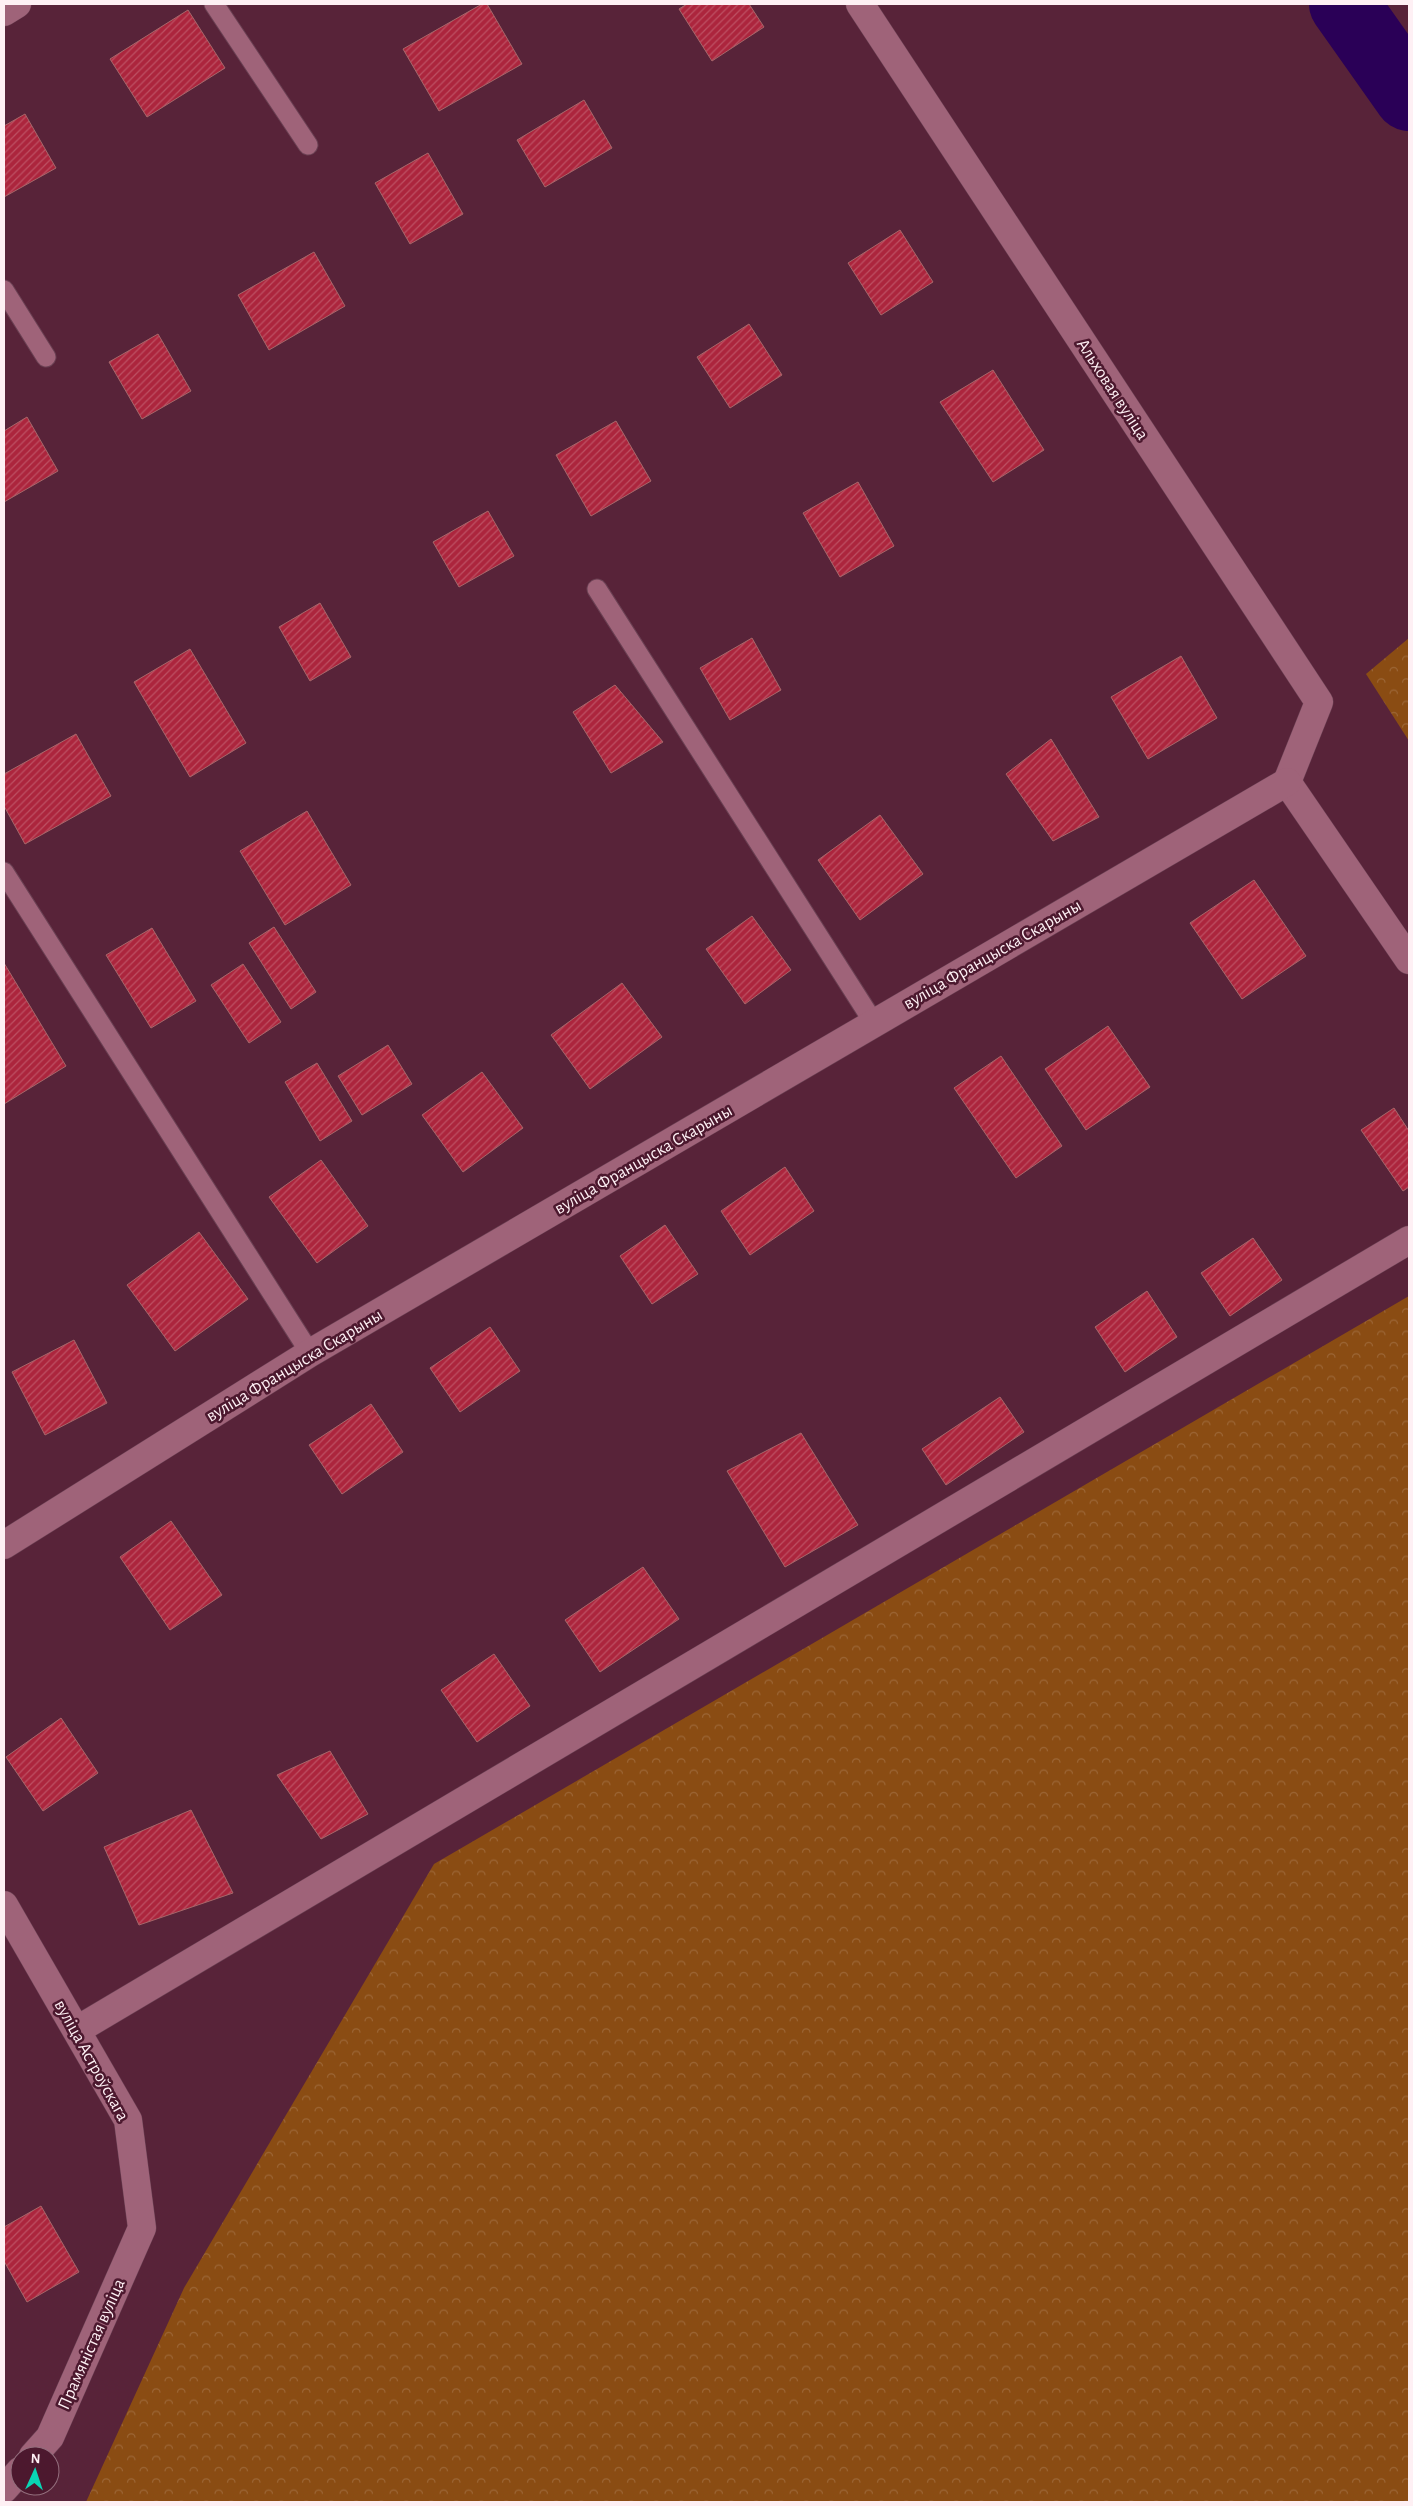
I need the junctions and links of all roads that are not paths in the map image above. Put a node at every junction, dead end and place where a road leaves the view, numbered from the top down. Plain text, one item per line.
1 (16, 4) edge
2 (214, 4) edge
3 (860, 4) edge
4 (4, 12) edge
5 (308, 145) dead end
6 (4, 290) edge
7 (46, 357) dead end
8 (597, 589) dead end
9 (1287, 782) junction
10 (4, 872) edge
11 (1409, 960) edge
12 (874, 1023) junction
13 (1409, 1240) edge
14 (310, 1353) junction
15 (4, 1545) edge
16 (4, 1905) edge
17 (77, 2030) junction
18 (142, 2228) joint
19 (42, 2446) edge

1 - 4 street
2 - 5 lane
3 - 9 street, Альховая вуліца
6 - 7 lane
8 - 12 lane
9 - 11 street
9 - 12 street, вуліца Францыска Скарыны
10 - 14 lane
12 - 14 street, вуліца Францыска Скарыны
13 - 17 street
14 - 15 street, вуліца Францыска Скарыны
16 - 17 street, вуліца Астроўскага
17 - 18 street, вуліца Астроўскага
18 - 19 street, Прамяністая вуліца

